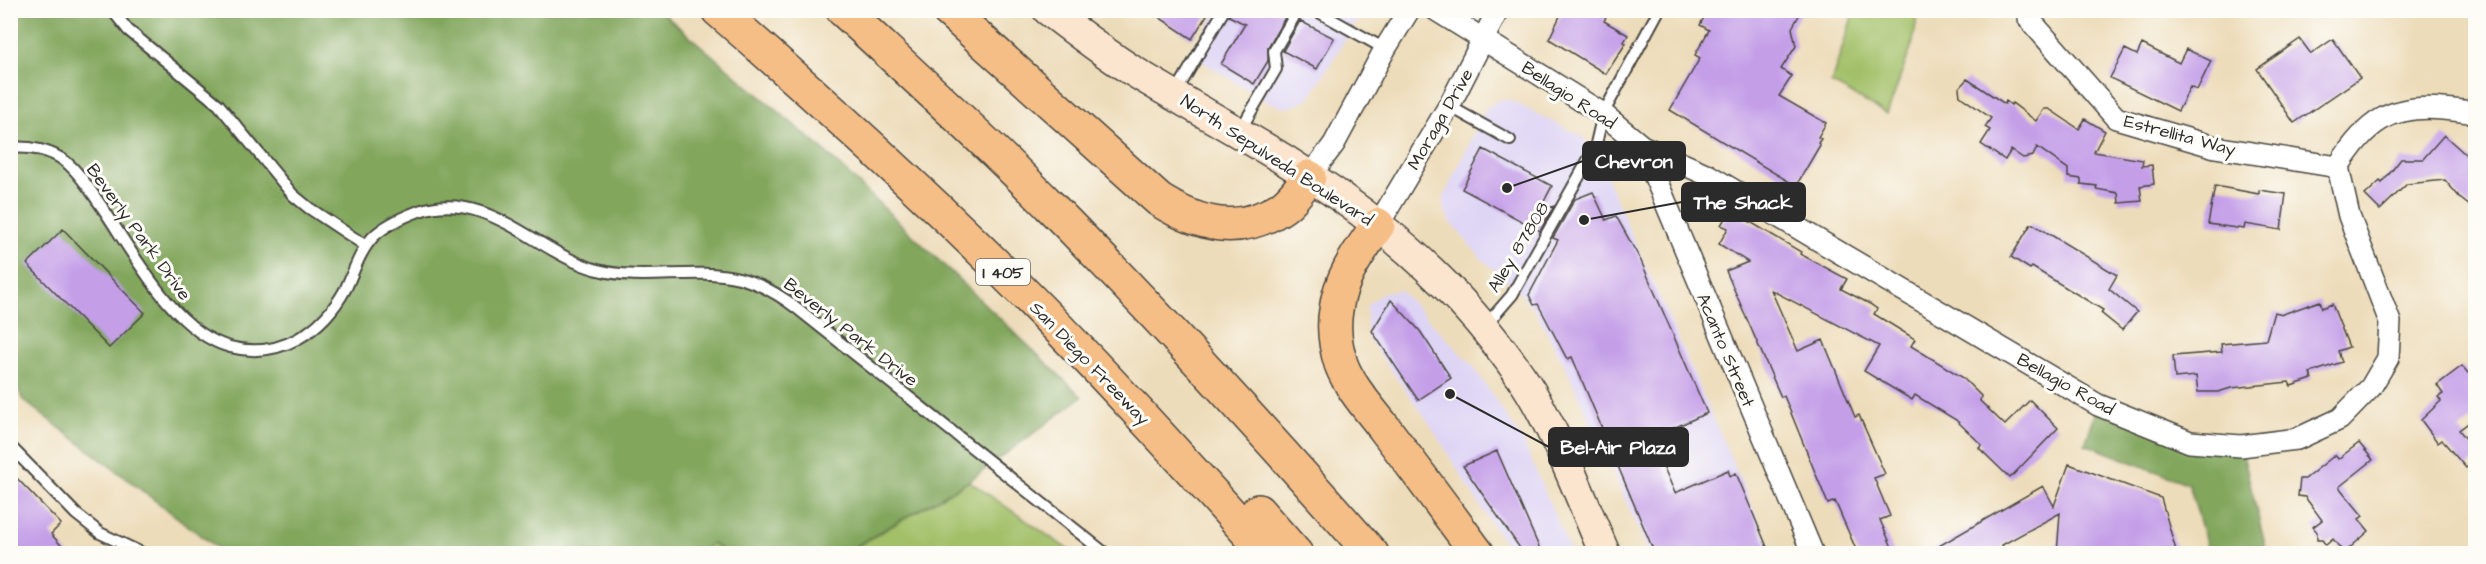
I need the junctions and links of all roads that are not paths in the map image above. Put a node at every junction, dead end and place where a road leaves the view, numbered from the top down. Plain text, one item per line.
1 (112, 10) edge
2 (718, 10) edge
3 (752, 10) edge
4 (843, 10) edge
5 (948, 10) edge
6 (1048, 10) edge
7 (1224, 10) edge
8 (1298, 10) edge
9 (1315, 10) edge
10 (1409, 10) edge
11 (1436, 10) edge
12 (1498, 10) edge
13 (1659, 10) edge
14 (2029, 19) dead end
15 (1484, 40) junction
16 (1385, 49) junction
17 (1174, 94) junction
18 (1449, 106) junction
19 (2475, 113) edge
20 (1603, 114) junction
21 (1238, 133) junction
22 (1510, 140) dead end
23 (1642, 146) junction
24 (10, 148) edge
25 (2338, 167) junction
26 (1309, 177) junction
27 (1378, 225) junction
28 (366, 246) junction
29 (1484, 327) junction
30 (10, 446) edge
31 (144, 554) edge
32 (1106, 554) edge
33 (1267, 554) edge
34 (1296, 554) edge
35 (1372, 554) edge
36 (1478, 554) edge
37 (1605, 554) edge
38 (1813, 554) edge

1 - 28 lane
2 - 33 highway, San Diego Freeway / I 405
3 - 34 highway
4 - 35 highway
5 - 26 highway
6 - 17 main road, North Sepulveda Boulevard
7 - 17 lane
8 - 21 lane
9 - 16 lane
10 - 16 street
11 - 15 street, Bellagio Road
12 - 15 street, Moraga Drive
13 - 20 lane, Alley 87808
14 - 25 street, Estrellita Way
15 - 18 street, Moraga Drive
15 - 20 street, Bellagio Road
16 - 26 street
17 - 21 main road, North Sepulveda Boulevard
18 - 22 lane
18 - 27 street, Moraga Drive
19 - 25 street
20 - 23 street, Bellagio Road
20 - 29 lane, Alley 87808
21 - 26 main road, North Sepulveda Boulevard
23 - 25 street, Bellagio Road
23 - 38 street, Acanto Street
24 - 28 lane, Beverly Park Drive
26 - 27 main road, North Sepulveda Boulevard
27 - 29 main road, North Sepulveda Boulevard
27 - 36 highway
28 - 32 lane, Beverly Park Drive
29 - 37 main road, North Sepulveda Boulevard
30 - 31 lane

